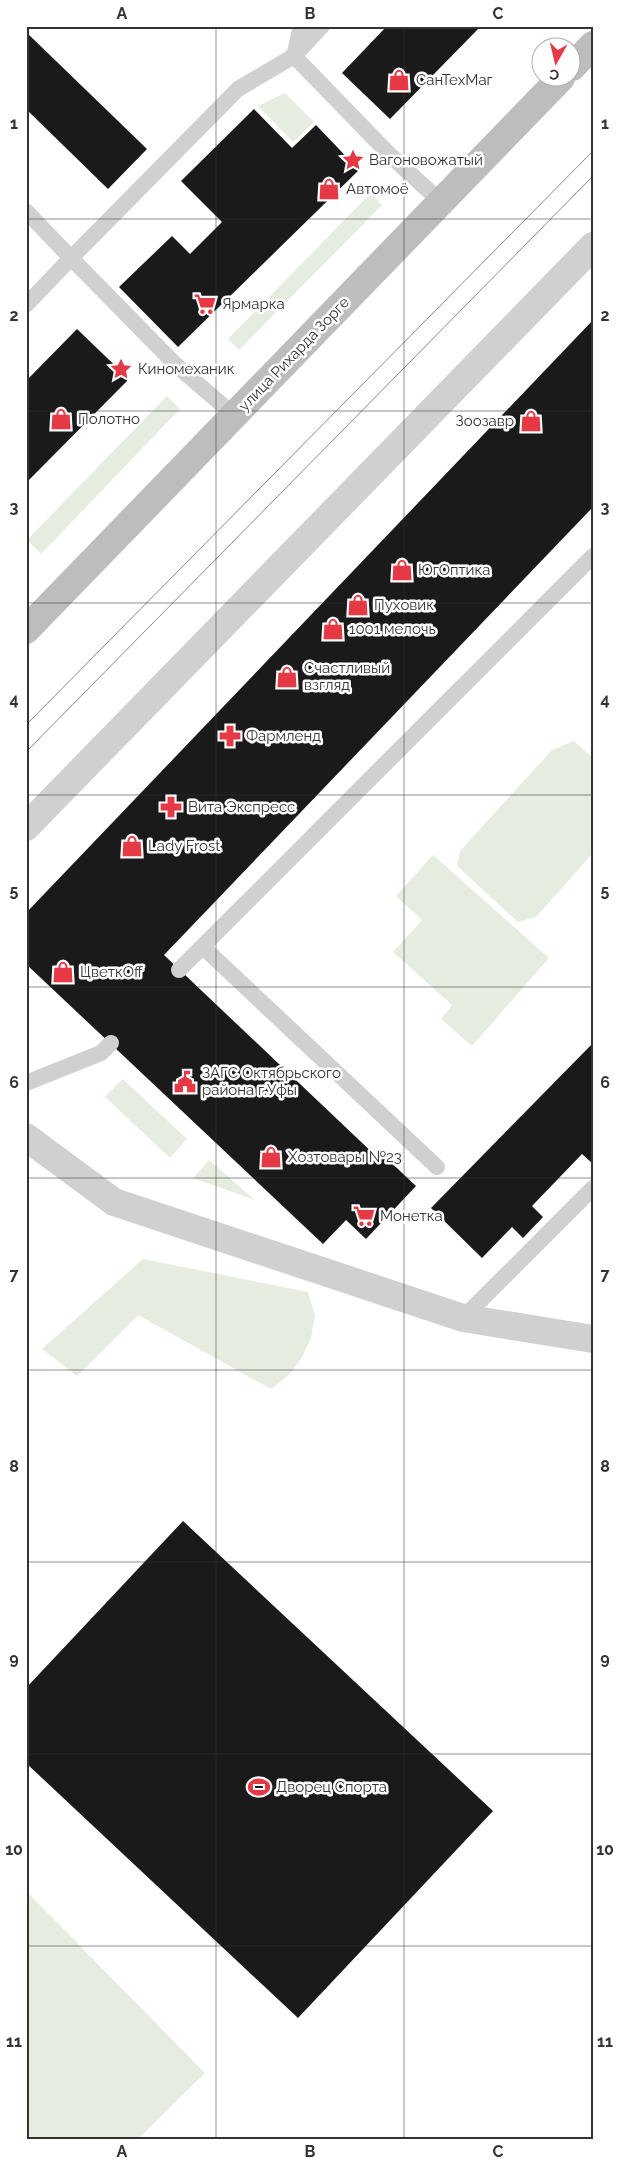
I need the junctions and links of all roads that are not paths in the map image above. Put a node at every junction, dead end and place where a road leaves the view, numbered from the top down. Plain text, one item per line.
1 (301, 26) edge
2 (322, 26) edge
3 (593, 45) edge
4 (294, 56) junction
5 (582, 57) edge
6 (551, 88) edge
7 (441, 202) junction
8 (26, 211) edge
9 (593, 246) edge
10 (72, 258) junction
11 (26, 305) edge
12 (234, 416) junction
13 (593, 556) edge
14 (26, 630) edge
15 (26, 827) edge
16 (203, 947) junction
17 (179, 970) dead end
18 (111, 1043) dead end
19 (26, 1083) edge
20 (26, 1137) edge
21 (437, 1167) dead end
22 (593, 1188) edge
23 (463, 1318) junction
24 (593, 1339) edge

1 - 4 lane
2 - 4 lane
3 - 5 main road
4 - 7 lane
4 - 10 lane
6 - 7 main road, улица Рихарда Зорге
7 - 12 main road, улица Рихарда Зорге
8 - 10 lane
9 - 15 street
10 - 11 lane
10 - 12 lane
12 - 14 main road, улица Рихарда Зорге
13 - 16 lane
16 - 17 lane
16 - 21 lane
18 - 19 lane
20 - 23 street
22 - 23 lane
23 - 24 street

